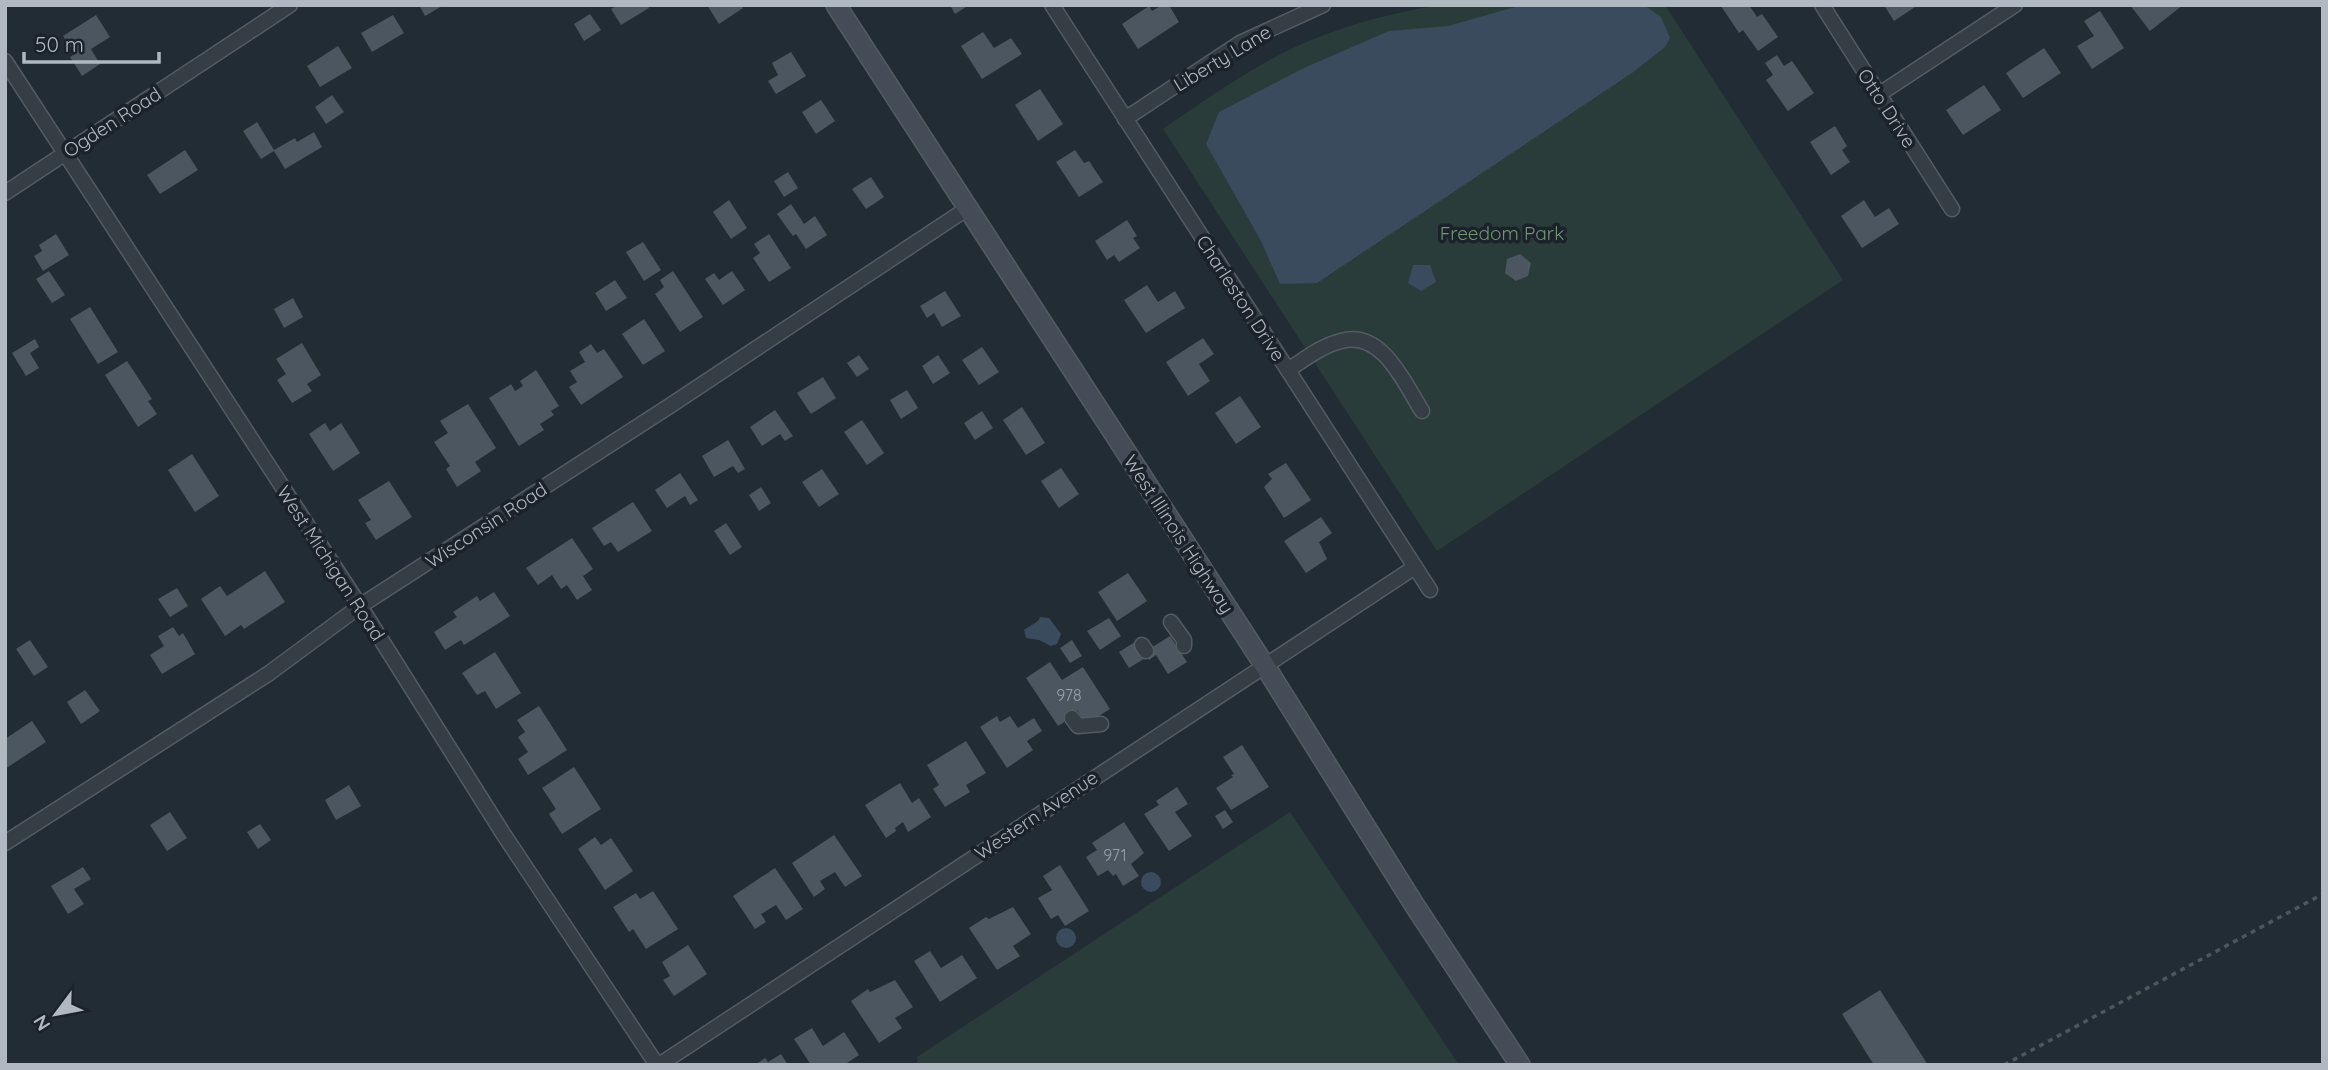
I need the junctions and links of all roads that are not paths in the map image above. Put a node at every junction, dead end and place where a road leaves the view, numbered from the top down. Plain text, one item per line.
1 (290, 5) edge
2 (836, 5) edge
3 (1052, 5) edge
4 (1322, 5) edge
5 (1822, 5) edge
6 (2015, 5) edge
7 (5, 61) edge
8 (1878, 95) junction
9 (1125, 119) junction
10 (64, 153) junction
11 (5, 193) edge
12 (968, 208) junction
13 (1952, 209) dead end
14 (1288, 370) junction
15 (1422, 411) dead end
16 (1415, 567) junction
17 (1430, 590) dead end
18 (360, 606) junction
19 (1171, 622) dead end
20 (1184, 646) dead end
21 (1265, 666) junction
22 (1072, 718) dead end
23 (1101, 724) dead end
24 (5, 843) edge
25 (658, 1065) edge
26 (1520, 1065) edge

1 - 10 street, Ogden Road
2 - 12 street, West Illinois Highway
3 - 9 street, Charleston Drive
4 - 9 street, Liberty Lane
5 - 8 street, Otto Drive
6 - 8 street
7 - 10 street, West Michigan Road
8 - 13 street, Otto Drive
9 - 14 street, Charleston Drive
10 - 11 street, Ogden Road
10 - 18 street, West Michigan Road
12 - 18 street, Wisconsin Road
12 - 21 street, West Illinois Highway
14 - 15 street
14 - 16 street, Charleston Drive
16 - 17 street, Charleston Drive
16 - 21 street, Western Avenue
18 - 24 street, Wisconsin Road
18 - 25 street, West Michigan Road
19 - 20 street
21 - 25 street, Western Avenue
21 - 26 street, West Illinois Highway
22 - 23 street

